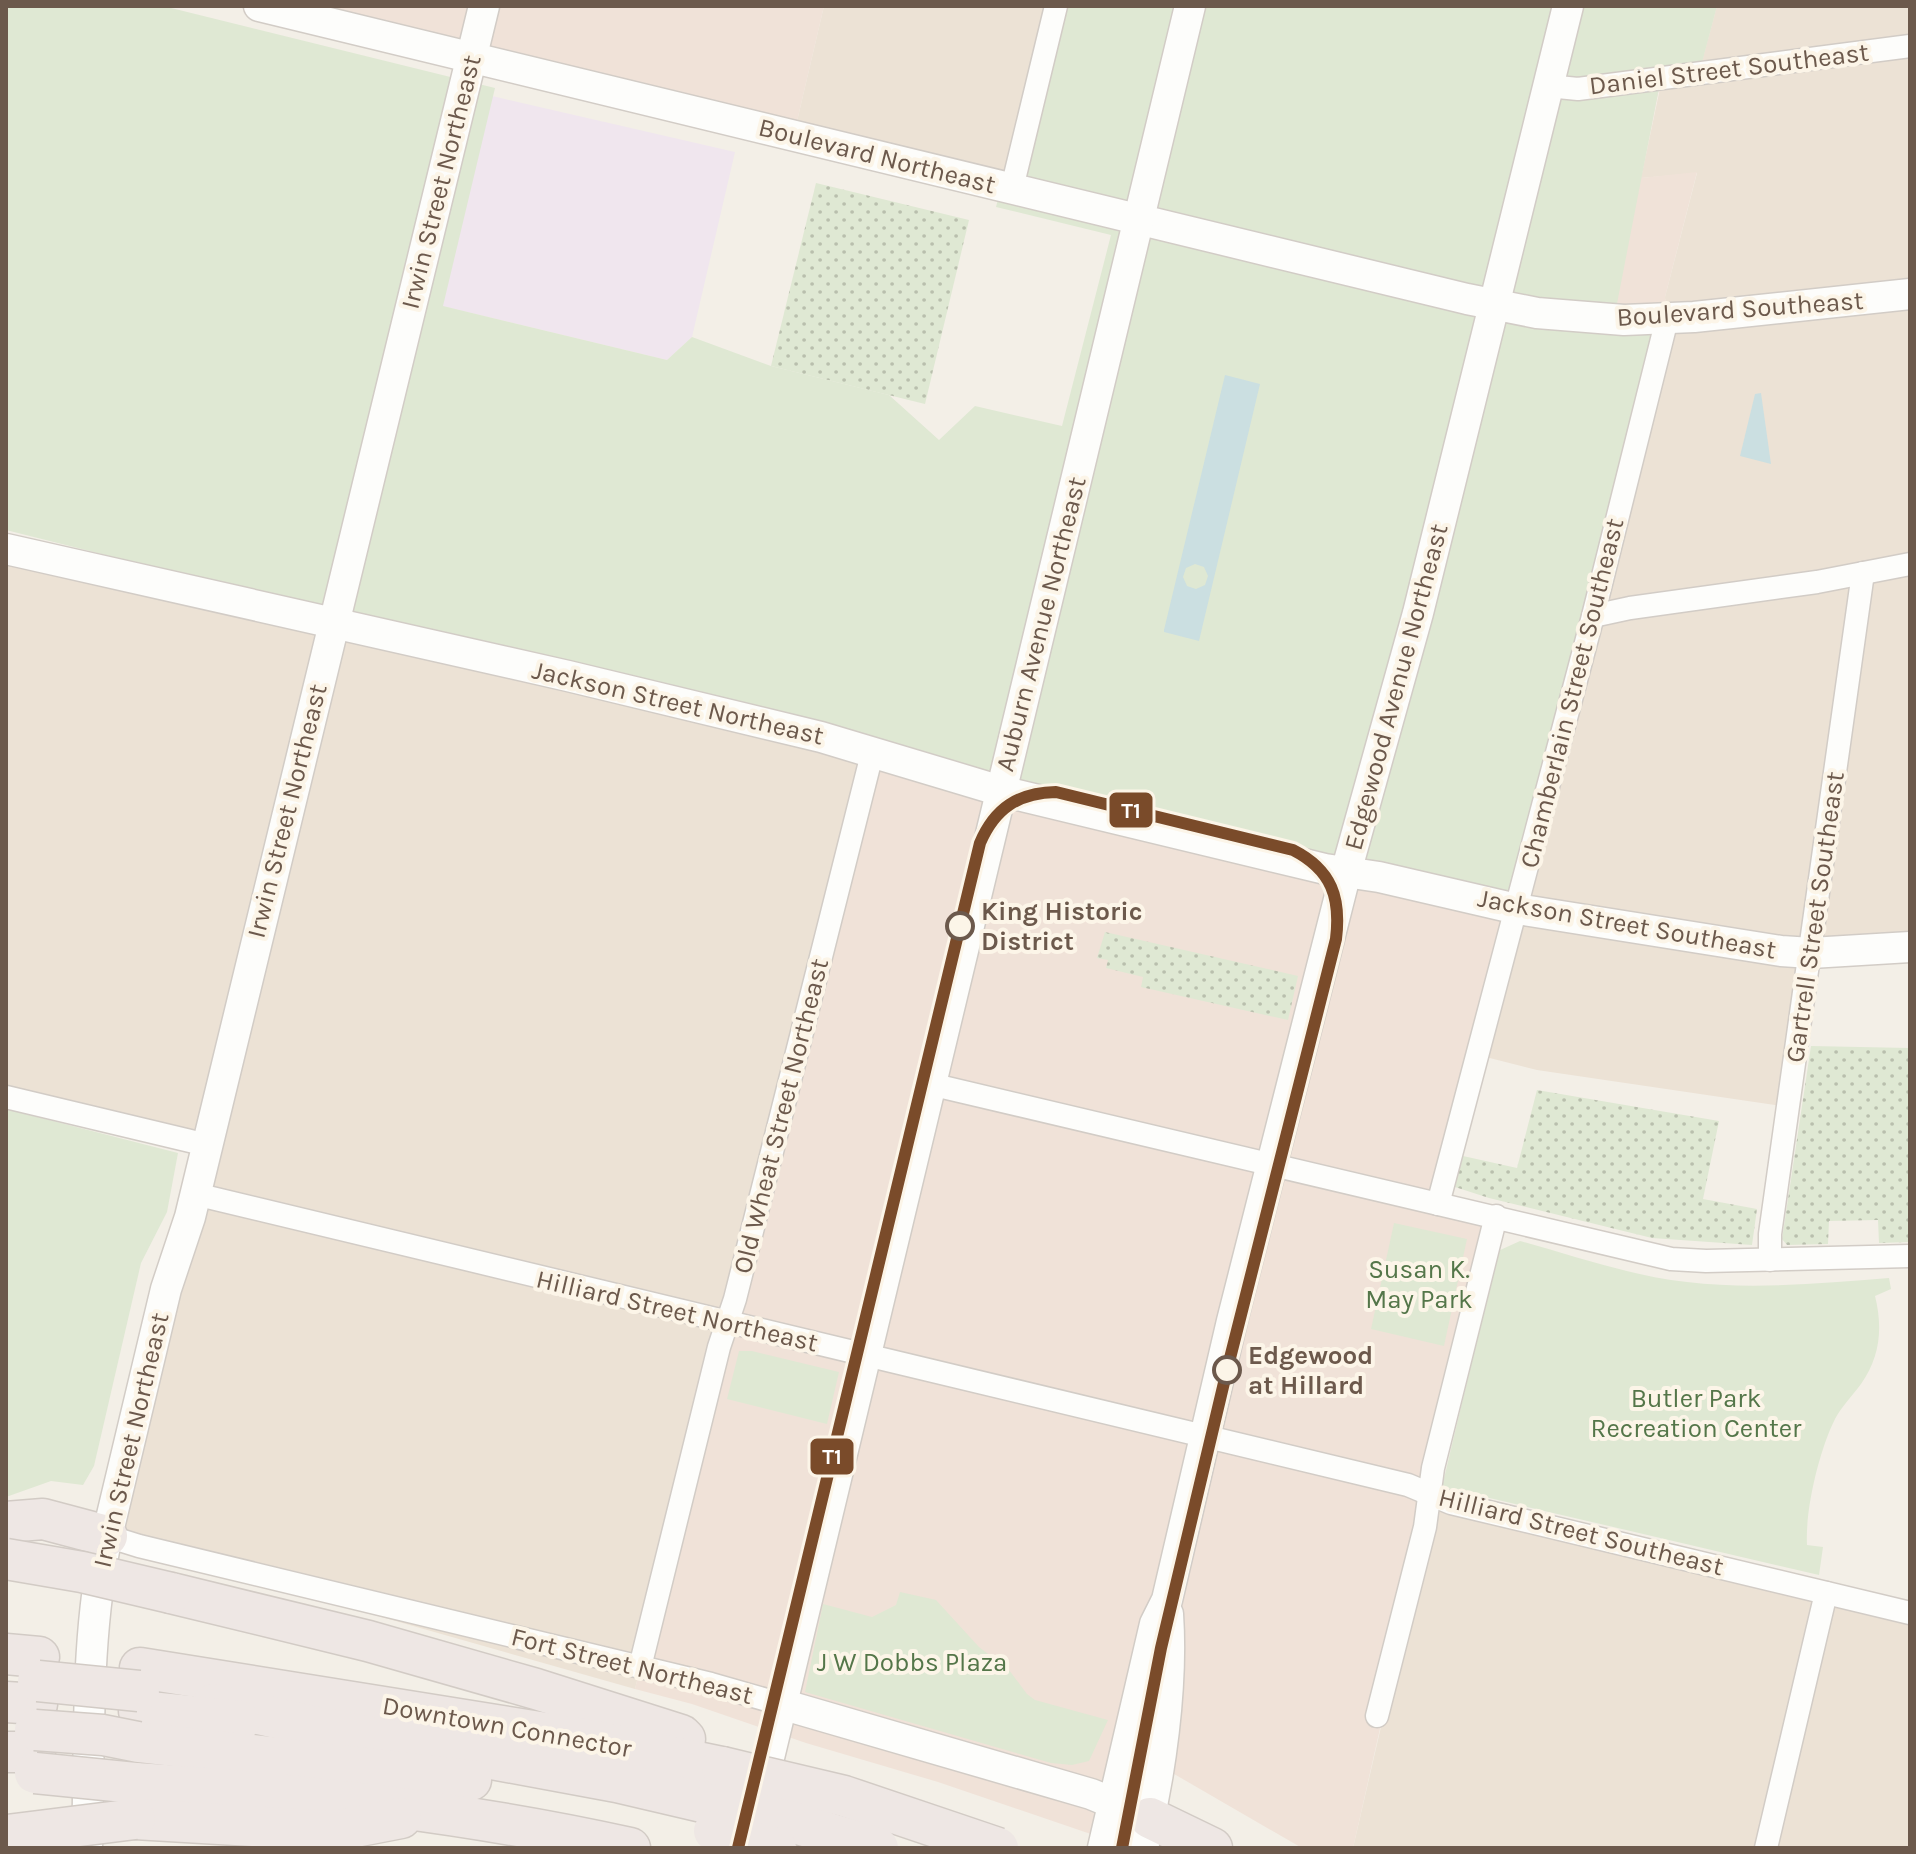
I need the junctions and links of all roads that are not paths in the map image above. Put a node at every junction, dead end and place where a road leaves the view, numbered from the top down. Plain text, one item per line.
1 (259, 6) edge
2 (484, 6) edge
3 (1056, 6) edge
4 (1190, 6) edge
5 (1568, 6) edge
6 (1910, 46) edge
7 (472, 58) junction
8 (1548, 86) junction
9 (1012, 188) junction
10 (1138, 219) junction
11 (1905, 294) edge
12 (1495, 305) junction
13 (1667, 319) junction
14 (6, 549) edge
15 (1910, 564) edge
16 (1863, 573) junction
17 (1593, 616) junction
18 (333, 623) junction
19 (873, 750) junction
20 (1001, 791) junction
21 (1346, 872) junction
22 (1517, 909) junction
23 (1910, 947) edge
24 (1811, 953) junction
25 (930, 1084) junction
26 (6, 1097) edge
27 (207, 1145) junction
28 (1272, 1167) junction
29 (195, 1194) junction
30 (1438, 1204) junction
31 (1496, 1216) junction
32 (1910, 1256) edge
33 (1770, 1260) junction
34 (727, 1323) junction
35 (864, 1355) junction
36 (1205, 1437) junction
37 (1430, 1494) junction
38 (6, 1522) edge
39 (107, 1536) junction
40 (6, 1559) edge
41 (1826, 1593) junction
42 (1167, 1600) junction
43 (1910, 1613) edge
44 (640, 1667) junction
45 (781, 1704) junction
46 (21, 1715) edge
47 (1377, 1716) dead end
48 (140, 1738) junction
49 (714, 1791) junction
50 (1113, 1804) junction
51 (1147, 1833) edge
52 (7, 1835) edge
53 (87, 1848) edge
54 (630, 1848) edge
55 (747, 1848) edge
56 (776, 1848) edge
57 (878, 1848) edge
58 (998, 1848) edge
59 (1103, 1848) edge
60 (1212, 1848) edge
61 (1766, 1848) edge

1 - 7 street, Boulevard Northeast
2 - 7 street, Irwin Street Northeast
3 - 9 street
4 - 10 street, Auburn Avenue Northeast
5 - 8 street, Edgewood Avenue Northeast
6 - 8 street, Daniel Street Southeast
7 - 9 street, Boulevard Northeast
7 - 18 street, Irwin Street Northeast
8 - 12 street, Edgewood Avenue Northeast
9 - 10 street, Boulevard Northeast
10 - 12 street, Boulevard Northeast
10 - 20 street, Auburn Avenue Northeast
11 - 13 street, Boulevard Southeast
12 - 13 street, Boulevard Southeast
12 - 21 street, Edgewood Avenue Northeast
13 - 17 street, Chamberlain Street Southeast
14 - 18 street, Jackson Street Northeast
15 - 16 street
16 - 17 street
16 - 24 street, Gartrell Street Southeast
17 - 22 street, Chamberlain Street Southeast
18 - 19 street, Jackson Street Northeast
18 - 27 street, Irwin Street Northeast
19 - 20 street, Jackson Street Northeast
19 - 34 street, Old Wheat Street Northeast
20 - 21 street, Jackson Street Northeast
20 - 25 street, Auburn Avenue Northeast
21 - 22 street, Jackson Street Southeast
21 - 28 street, Edgewood Avenue Northeast
22 - 24 street, Jackson Street Southeast
22 - 30 street, Chamberlain Street Southeast
23 - 24 street, Jackson Street Southeast
24 - 33 street, Gartrell Street Southeast
25 - 28 street
25 - 35 street, Auburn Avenue Northeast
26 - 27 street
27 - 29 street, Irwin Street Northeast
28 - 30 street
28 - 36 street, Edgewood Avenue Northeast
29 - 34 street, Hilliard Street Northeast
29 - 39 street, Irwin Street Northeast
30 - 31 street
31 - 33 street
31 - 37 street
32 - 33 street
34 - 35 street, Hilliard Street Northeast
34 - 44 street, Old Wheat Street Northeast
35 - 36 street, Hilliard Street Northeast
35 - 45 street, Auburn Avenue Northeast
36 - 37 street, Hilliard Street Southeast
36 - 42 street, Edgewood Avenue Northeast
37 - 41 street, Hilliard Street Southeast
37 - 47 street
38 - 39 highway
39 - 44 street, Fort Street Northeast
39 - 53 street, Irwin Street Northeast
40 - 49 highway, bridge
41 - 43 street, Hilliard Street Southeast
41 - 61 street
42 - 50 street, Edgewood Avenue Northeast
42 - 51 street, Edgewood Avenue Northeast
44 - 45 street, Fort Street Northeast
45 - 50 street, Fort Street Northeast
45 - 55 street, Auburn Avenue Northeast
46 - 48 highway, Downtown Connector, bridge
46 - 48 highway
48 - 49 highway
48 - 49 highway, Downtown Connector
48 - 49 highway
48 - 52 highway, bridge
48 - 54 highway
49 - 56 highway, bridge
49 - 57 highway, bridge
49 - 58 highway, Downtown Connector, bridge
50 - 51 street, Fort Street Northeast
50 - 59 street, Edgewood Avenue Northeast
51 - 60 highway

